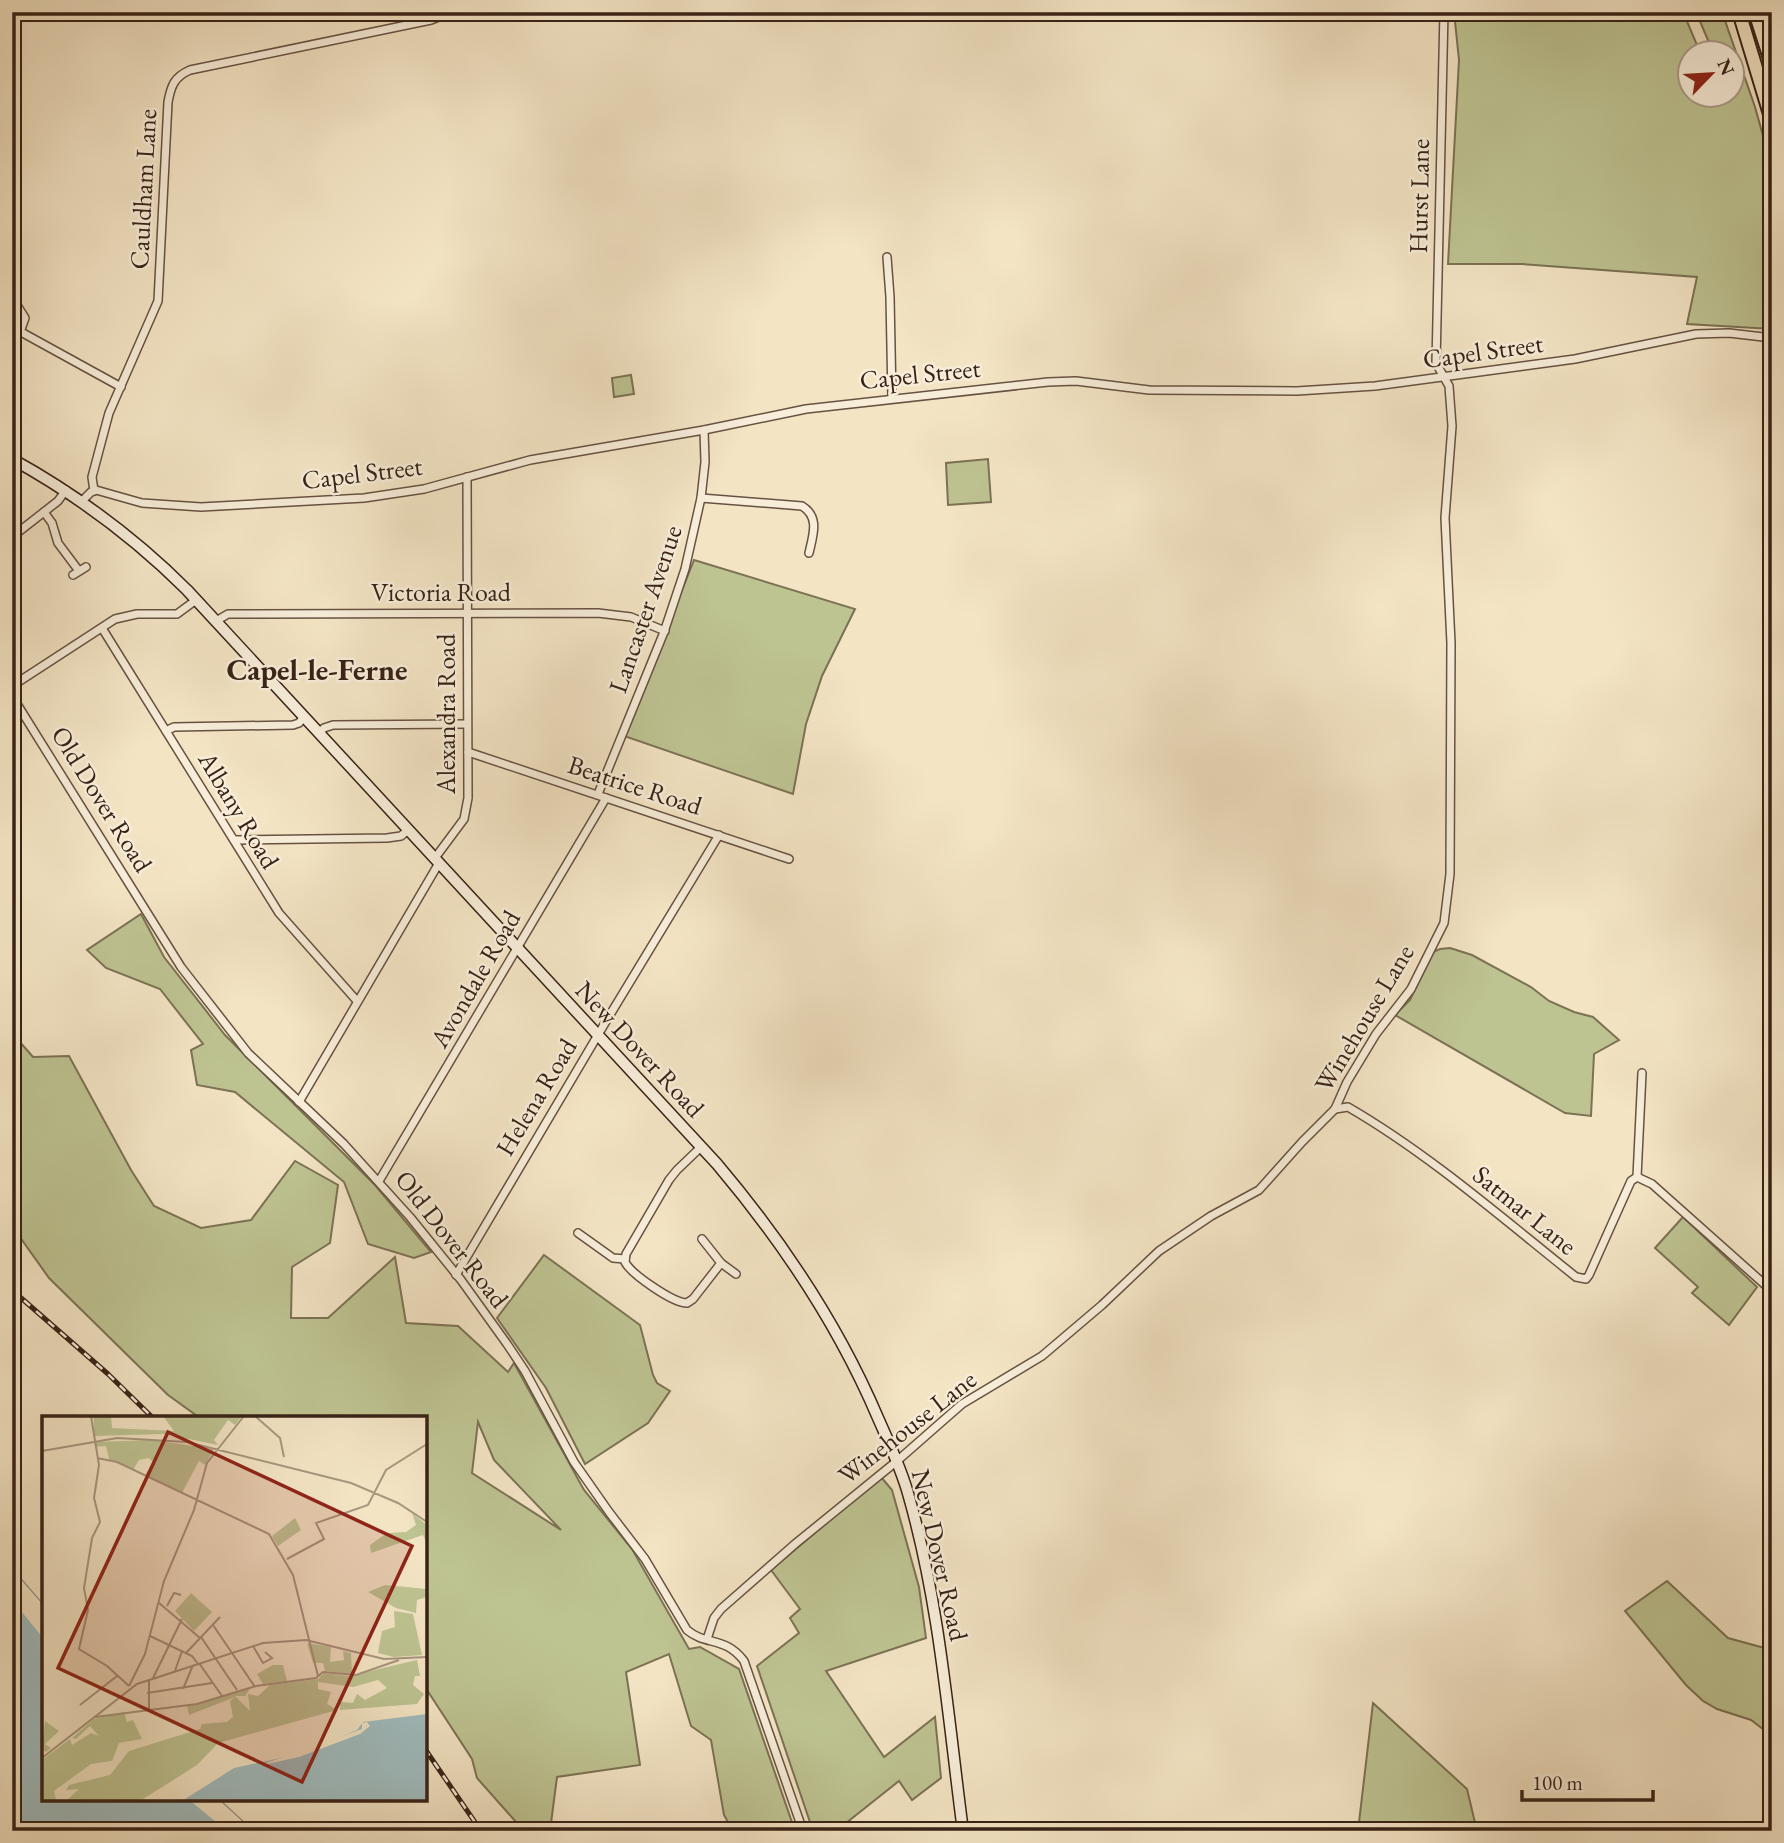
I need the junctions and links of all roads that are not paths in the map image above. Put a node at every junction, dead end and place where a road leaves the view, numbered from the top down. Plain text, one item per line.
1 (451, 12) edge
2 (1444, 12) edge
3 (1739, 12) edge
4 (1755, 12) edge
5 (1772, 65) edge
6 (1772, 121) edge
7 (887, 257) dead end
8 (12, 303) edge
9 (16, 330) edge
10 (1772, 338) edge
11 (1444, 379) junction
12 (121, 387) junction
13 (892, 398) junction
14 (704, 430) junction
15 (12, 459) edge
16 (467, 477) junction
17 (66, 490) junction
18 (94, 491) junction
19 (701, 498) junction
20 (82, 501) junction
21 (44, 512) junction
22 (12, 537) edge
23 (809, 553) dead end
24 (79, 571) dead end
25 (196, 600) junction
26 (467, 612) junction
27 (216, 621) junction
28 (102, 628) junction
29 (665, 631) junction
30 (12, 686) edge
31 (12, 696) edge
32 (304, 717) junction
33 (467, 724) junction
34 (166, 731) junction
35 (319, 733) junction
36 (468, 752) junction
37 (598, 794) junction
38 (607, 798) junction
39 (408, 830) junction
40 (719, 835) junction
41 (234, 840) junction
42 (789, 859) dead end
43 (437, 860) junction
44 (518, 948) junction
45 (357, 1001) junction
46 (599, 1034) junction
47 (1642, 1073) dead end
48 (299, 1102) junction
49 (1335, 1109) junction
50 (701, 1147) junction
51 (1637, 1177) junction
52 (379, 1181) junction
53 (578, 1233) dead end
54 (702, 1239) dead end
55 (625, 1259) junction
56 (720, 1263) junction
57 (736, 1274) dead end
58 (456, 1275) junction
59 (1772, 1291) edge
60 (897, 1461) junction
61 (707, 1639) junction
62 (803, 1831) edge
63 (963, 1831) edge

1 - 12 street, Cauldham Lane
2 - 11 street, Hurst Lane
3 - 6 highway
4 - 5 highway
7 - 13 street
8 - 9 street
9 - 12 street
10 - 11 street, Capel Street
11 - 13 street, Capel Street
11 - 49 street, Winehouse Lane
12 - 18 street, Cauldham Lane
13 - 14 street, Capel Street
14 - 16 street, Capel Street
14 - 19 street, Lancaster Avenue
15 - 17 main road, New Dover Road
16 - 18 street, Capel Street
16 - 26 street, Alexandra Road
17 - 20 main road, New Dover Road
17 - 21 street
18 - 20 street
19 - 23 street
19 - 29 street, Lancaster Avenue
20 - 25 main road, New Dover Road
21 - 22 street
21 - 24 street
25 - 27 main road, New Dover Road
25 - 28 street
26 - 27 street, Victoria Road
26 - 29 street, Victoria Road
26 - 33 street, Alexandra Road
27 - 32 main road, New Dover Road
28 - 30 street
28 - 34 street, Albany Road
29 - 37 street, Lancaster Avenue
31 - 48 street, Old Dover Road
32 - 34 street
32 - 35 main road, New Dover Road
33 - 35 street
33 - 36 street, Alexandra Road
34 - 41 street, Albany Road
35 - 39 main road, New Dover Road
36 - 37 street, Beatrice Road
36 - 43 street, Alexandra Road
37 - 38 street, Beatrice Road
38 - 40 street, Beatrice Road
38 - 44 street, Avondale Road
39 - 41 street
39 - 43 main road, New Dover Road
40 - 42 street, Beatrice Road
40 - 46 street, Helena Road
41 - 45 street, Albany Road
43 - 44 main road, New Dover Road
43 - 45 street, Alexandra Road
44 - 46 main road, New Dover Road
44 - 52 street, Avondale Road
45 - 48 street, Alexandra Road
46 - 50 main road, New Dover Road
46 - 58 street, Helena Road
47 - 51 street
48 - 52 street, Old Dover Road
49 - 51 street, Satmar Lane
49 - 60 street, Winehouse Lane
50 - 55 street
50 - 60 main road, New Dover Road
51 - 59 street
52 - 58 street, Old Dover Road
53 - 55 street
54 - 56 street
55 - 56 street
56 - 57 street
58 - 61 street, Old Dover Road
60 - 61 street, Winehouse Lane
60 - 63 main road, New Dover Road
61 - 62 street, Old Dover Road

